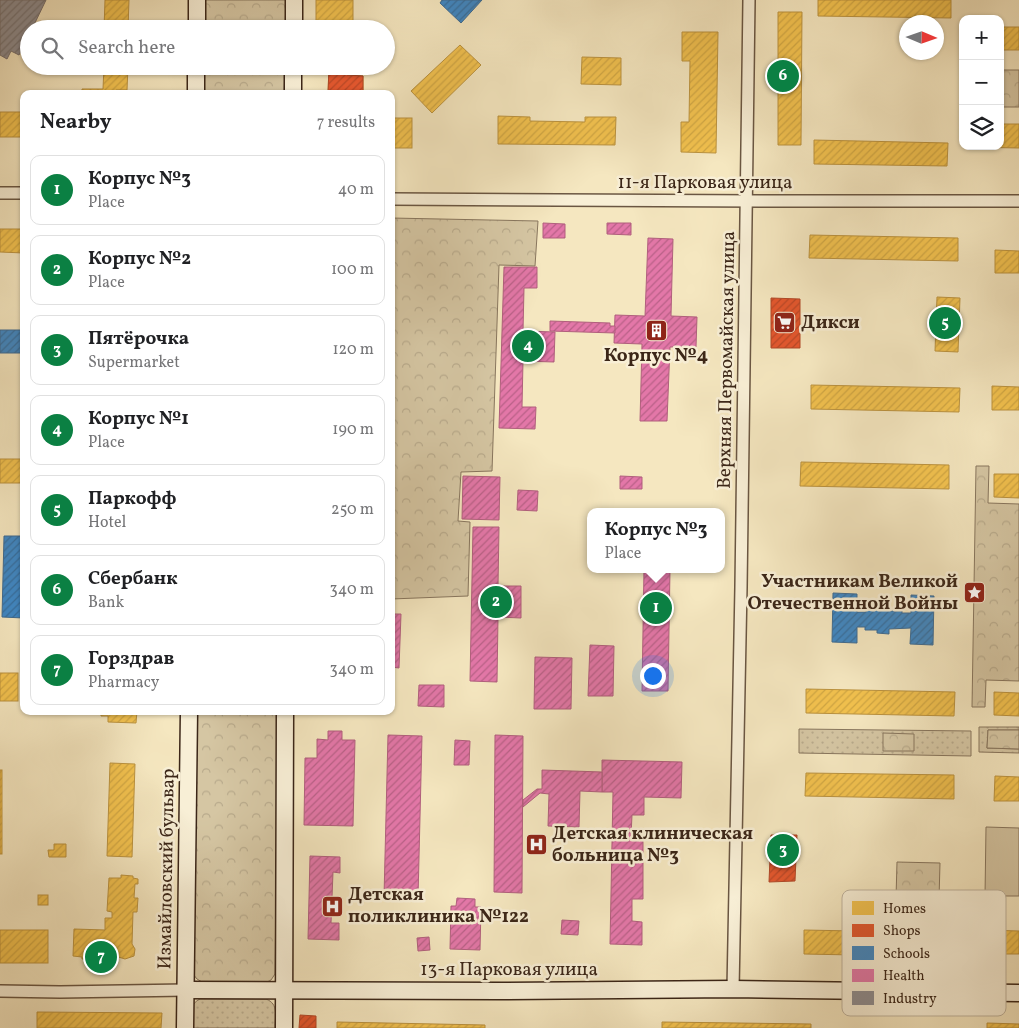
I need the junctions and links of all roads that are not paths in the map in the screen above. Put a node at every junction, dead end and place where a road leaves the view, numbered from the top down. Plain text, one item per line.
1 (197, 0) edge
2 (294, 0) edge
3 (749, 0) edge
4 (197, 20) edge
5 (294, 20) edge
6 (196, 75) edge
7 (293, 75) edge
8 (196, 90) edge
9 (293, 90) edge
10 (0, 193) edge
11 (20, 193) edge
12 (395, 198) edge
13 (746, 201) junction
14 (1019, 201) edge
15 (189, 715) edge
16 (285, 715) edge
17 (733, 989) junction
18 (186, 990) junction
19 (285, 990) junction
20 (0, 991) edge
21 (842, 991) edge
22 (1006, 993) edge
23 (1019, 993) edge
24 (185, 1028) edge
25 (284, 1028) edge

1 - 4 street
2 - 5 street
3 - 13 street, Верхняя Первомайская улица
6 - 8 street
7 - 9 street
10 - 11 street
12 - 13 street, 11-я Парковая улица
13 - 14 street, 11-я Парковая улица
13 - 17 street, Верхняя Первомайская улица
15 - 18 street, Измайловский бульвар
16 - 19 street
17 - 19 street, 13-я Парковая улица
17 - 21 street, 13-я Парковая улица
18 - 19 street, 13-я Парковая улица
18 - 20 street, 13-я Парковая улица
18 - 24 street, Измайловский бульвар
19 - 25 street
22 - 23 street, 13-я Парковая улица

